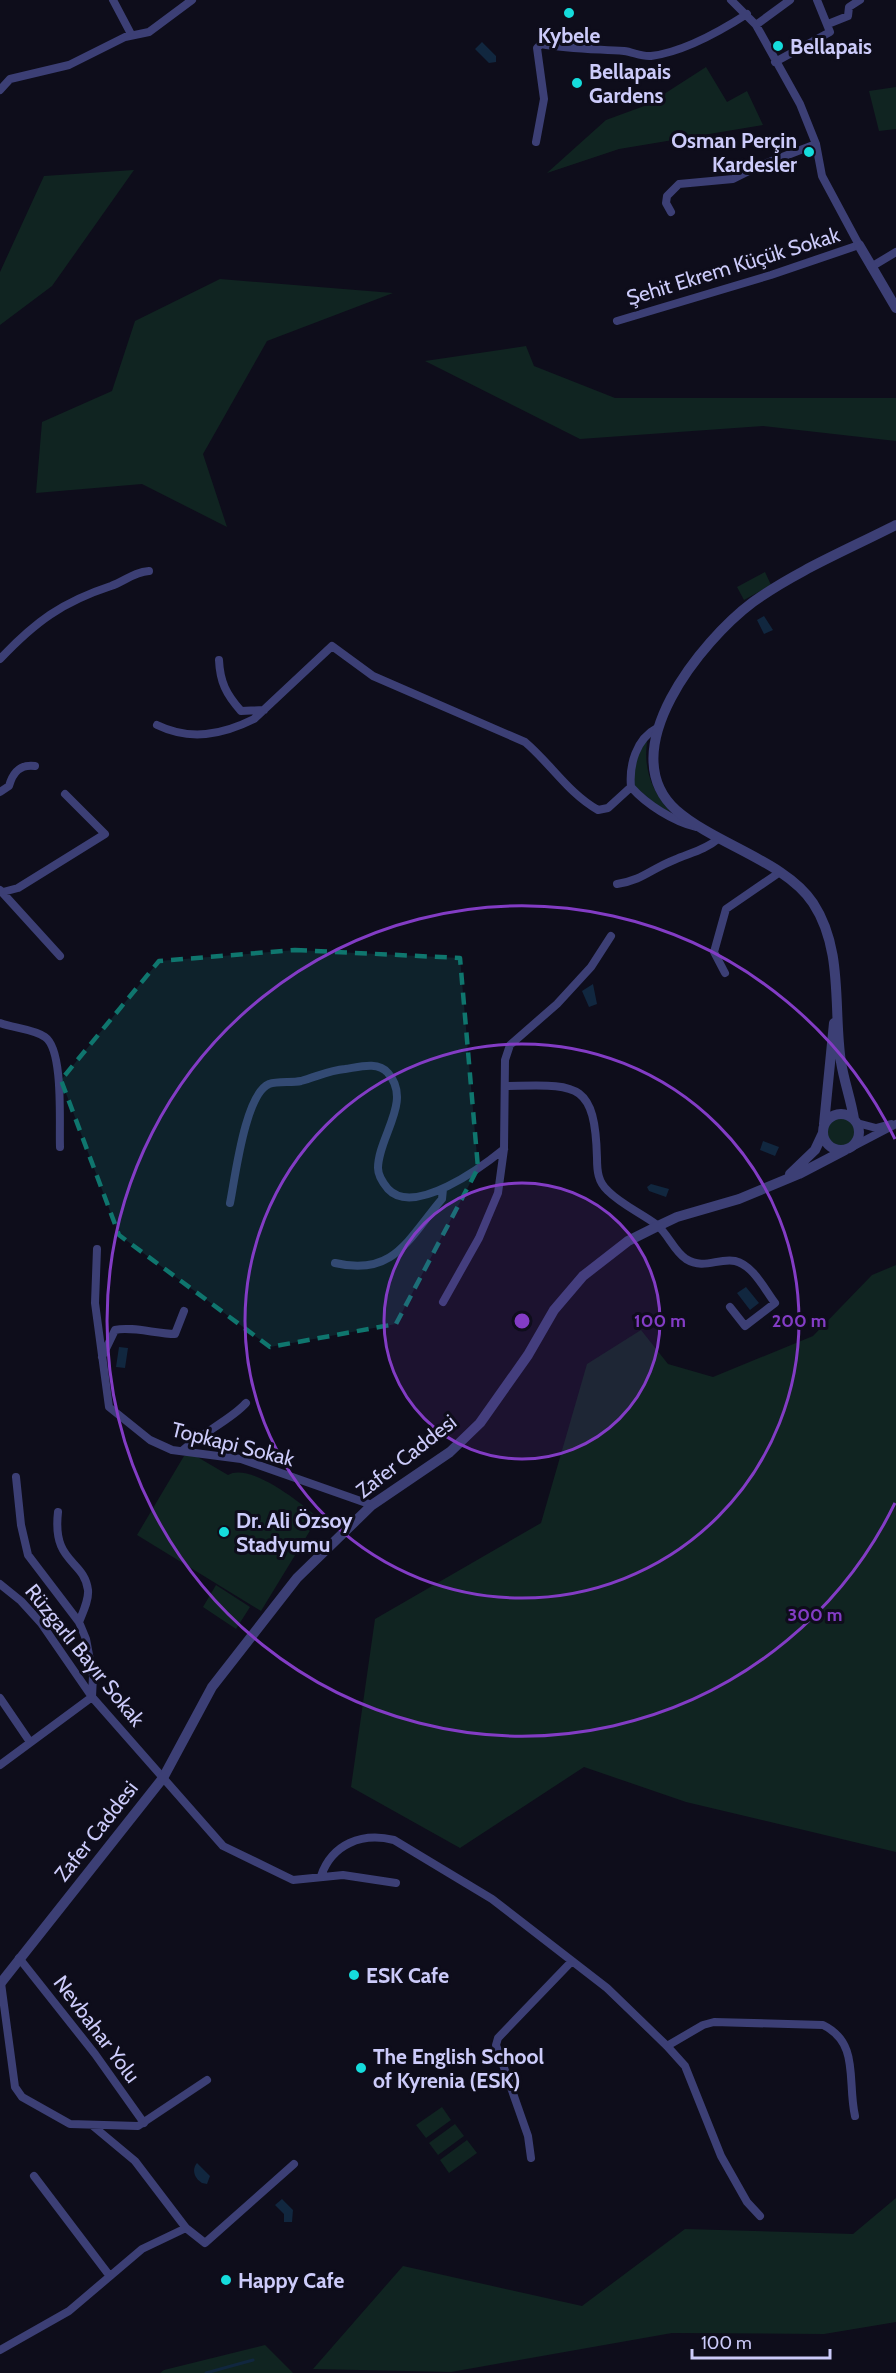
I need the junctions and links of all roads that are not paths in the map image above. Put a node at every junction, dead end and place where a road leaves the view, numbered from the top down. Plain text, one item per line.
1 (113, 0) edge
2 (192, 0) edge
3 (731, 0) edge
4 (790, 0) edge
5 (817, 0) edge
6 (860, 0) edge
7 (747, 14) junction
8 (756, 25) junction
9 (829, 28) junction
10 (131, 34) junction
11 (775, 62) junction
12 (0, 75) edge
13 (10, 79) junction
14 (0, 90) edge
15 (536, 142) dead end
16 (816, 144) junction
17 (671, 212) dead end
18 (859, 245) junction
19 (896, 252) edge
20 (871, 267) junction
21 (896, 308) edge
22 (617, 321) dead end
23 (896, 525) edge
24 (149, 571) dead end
25 (0, 659) edge
26 (219, 660) dead end
27 (264, 710) junction
28 (158, 725) dead end
29 (657, 728) junction
30 (35, 766) dead end
31 (631, 787) junction
32 (0, 792) edge
33 (64, 794) dead end
34 (701, 829) junction
35 (718, 839) junction
36 (780, 872) junction
37 (617, 884) dead end
38 (1, 891) edge
39 (611, 936) dead end
40 (60, 956) dead end
41 (725, 973) dead end
42 (836, 1017) junction
43 (0, 1023) edge
44 (506, 1086) junction
45 (856, 1121) junction
46 (896, 1123) edge
47 (824, 1129) junction
48 (60, 1147) dead end
49 (848, 1148) junction
50 (504, 1149) junction
51 (785, 1178) junction
52 (443, 1189) junction
53 (230, 1203) dead end
54 (658, 1226) junction
55 (97, 1249) dead end
56 (334, 1263) dead end
57 (442, 1302) dead end
58 (730, 1307) dead end
59 (184, 1311) dead end
60 (102, 1358) junction
61 (246, 1403) dead end
62 (182, 1451) junction
63 (16, 1478) dead end
64 (372, 1505) junction
65 (58, 1512) dead end
66 (0, 1584) edge
67 (79, 1622) junction
68 (92, 1697) junction
69 (0, 1698) edge
70 (30, 1742) junction
71 (0, 1765) edge
72 (163, 1778) junction
73 (321, 1876) junction
74 (396, 1883) dead end
75 (19, 1958) junction
76 (572, 1961) junction
77 (0, 1984) edge
78 (667, 2046) junction
79 (207, 2080) dead end
80 (855, 2116) dead end
81 (144, 2123) junction
82 (93, 2126) junction
83 (531, 2158) dead end
84 (294, 2164) dead end
85 (34, 2176) dead end
86 (760, 2216) dead end
87 (186, 2228) junction
88 (109, 2275) junction
89 (0, 2350) edge

1 - 10 street
2 - 10 street
3 - 7 street
4 - 8 street
5 - 9 street
6 - 9 street
7 - 8 street
7 - 15 street
8 - 11 street
9 - 11 street
10 - 13 street
11 - 16 street
12 - 13 street
13 - 14 street
16 - 17 street
16 - 18 street
18 - 20 street
18 - 22 street, Şehit Ekrem Küçük Sokak
19 - 20 street
20 - 21 street
23 - 29 street
24 - 25 street
26 - 27 street
27 - 28 street
27 - 31 street
29 - 31 street
29 - 34 street
30 - 32 street
31 - 34 street
33 - 38 street
34 - 35 street
35 - 36 street
35 - 37 street
36 - 41 street
36 - 42 street
38 - 40 street
39 - 44 street
42 - 45 street
42 - 47 street, Zafer Caddesi
43 - 48 street
44 - 50 street
44 - 54 street
45 - 46 street, Zafer Caddesi
45 - 47 street, Zafer Caddesi
45 - 49 street
46 - 49 street, Zafer Caddesi
47 - 49 street
47 - 51 street, Zafer Caddesi
49 - 51 street, Zafer Caddesi
50 - 52 street
50 - 57 street
51 - 54 street, Zafer Caddesi
52 - 53 street
52 - 56 street
54 - 58 street
54 - 64 street, Zafer Caddesi
55 - 60 street, Topkapi Sokak
59 - 60 street
60 - 62 street, Topkapi Sokak
61 - 62 street
62 - 64 street, Topkapi Sokak
63 - 67 street
64 - 72 street, Zafer Caddesi
65 - 67 street
66 - 68 street, Rüzgarlı Bayır Sokak
67 - 68 street
68 - 70 street
68 - 72 street, Rüzgarlı Bayır Sokak
69 - 70 street
70 - 71 street
72 - 73 street, Rüzgarlı Bayır Sokak
72 - 75 street, Zafer Caddesi
73 - 74 street
73 - 76 street
75 - 77 street, Zafer Caddesi
75 - 81 street, Nevbahar Yolu
76 - 78 street
76 - 83 street
77 - 82 street
78 - 80 street
78 - 86 street
79 - 81 street
81 - 82 street
82 - 87 street
84 - 87 street
85 - 88 street
87 - 88 street
88 - 89 street

